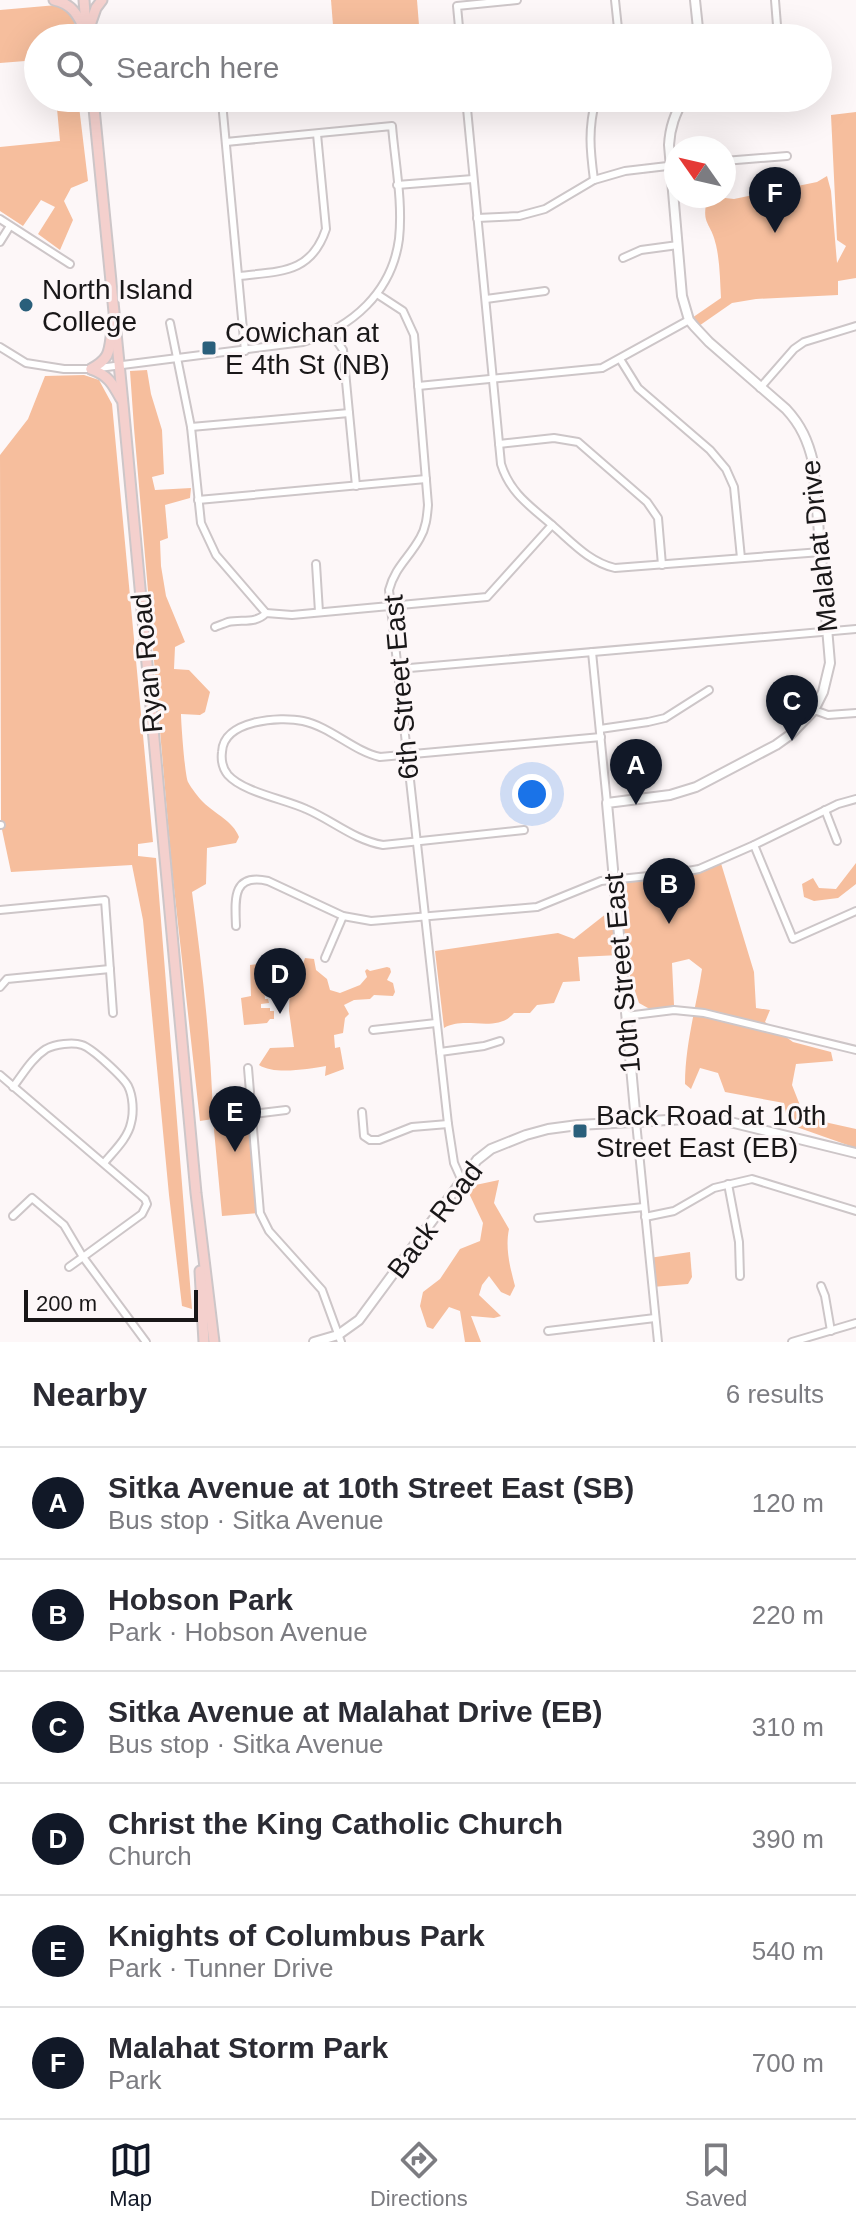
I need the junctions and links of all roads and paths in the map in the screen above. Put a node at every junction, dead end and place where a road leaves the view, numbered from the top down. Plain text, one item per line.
1 (54, 0) edge
2 (84, 0) edge
3 (102, 0) edge
4 (517, 0) edge
5 (615, 0) edge
6 (695, 0) edge
7 (775, 0) edge
8 (82, 24) edge
9 (86, 24) edge
10 (91, 24) edge
11 (459, 24) edge
12 (618, 24) edge
13 (698, 24) edge
14 (777, 24) edge
15 (94, 112) edge
16 (223, 112) edge
17 (467, 112) edge
18 (592, 112) edge
19 (676, 112) edge
20 (317, 134) junction
21 (670, 136) edge
22 (226, 142) junction
23 (787, 156) dead end
24 (736, 160) edge
25 (664, 167) edge
26 (473, 179) junction
27 (594, 180) junction
28 (397, 185) junction
29 (676, 208) edge
30 (477, 218) junction
31 (0, 219) edge
32 (10, 226) junction
33 (0, 242) edge
34 (678, 245) junction
35 (623, 258) dead end
36 (70, 264) dead end
37 (239, 276) junction
38 (545, 291) dead end
39 (377, 294) junction
40 (486, 299) junction
41 (114, 313) junction
42 (689, 320) junction
43 (170, 323) dead end
44 (856, 326) edge
45 (331, 332) junction
46 (0, 347) edge
47 (245, 351) junction
48 (176, 357) junction
49 (620, 359) junction
50 (119, 365) junction
51 (91, 369) junction
52 (493, 379) junction
53 (418, 386) junction
54 (760, 388) junction
55 (123, 404) junction
56 (349, 413) junction
57 (191, 427) junction
58 (499, 444) junction
59 (426, 479) junction
60 (356, 486) junction
61 (198, 500) junction
62 (552, 525) junction
63 (821, 552) junction
64 (741, 558) junction
65 (316, 564) dead end
66 (662, 565) junction
67 (391, 607) junction
68 (319, 612) junction
69 (266, 613) junction
70 (215, 627) dead end
71 (856, 629) edge
72 (829, 631) junction
73 (592, 652) junction
74 (398, 669) junction
75 (709, 690) dead end
76 (814, 710) junction
77 (856, 713) edge
78 (601, 733) junction
79 (407, 755) junction
80 (856, 799) edge
81 (607, 803) junction
82 (825, 810) junction
83 (524, 830) dead end
84 (417, 841) junction
85 (837, 841) dead end
86 (754, 845) junction
87 (614, 879) junction
88 (0, 910) edge
89 (856, 911) edge
90 (343, 916) junction
91 (425, 916) junction
92 (236, 926) dead end
93 (325, 958) dead end
94 (110, 969) junction
95 (0, 987) edge
96 (113, 1013) dead end
97 (626, 1016) junction
98 (436, 1023) junction
99 (373, 1030) dead end
100 (500, 1041) dead end
101 (856, 1050) edge
102 (440, 1052) junction
103 (248, 1068) dead end
104 (0, 1075) edge
105 (13, 1087) junction
106 (286, 1110) dead end
107 (362, 1112) dead end
108 (253, 1114) junction
109 (636, 1122) junction
110 (448, 1124) junction
111 (856, 1153) edge
112 (104, 1163) junction
113 (462, 1181) junction
114 (728, 1184) junction
115 (644, 1207) junction
116 (856, 1211) edge
117 (13, 1216) dead end
118 (645, 1217) junction
119 (538, 1218) dead end
120 (199, 1228) junction
121 (83, 1257) junction
122 (69, 1267) dead end
123 (740, 1276) dead end
124 (821, 1286) dead end
125 (655, 1318) junction
126 (856, 1323) edge
127 (548, 1331) dead end
128 (831, 1331) junction
129 (339, 1338) edge
130 (146, 1342) edge
131 (204, 1342) edge
132 (217, 1342) edge
133 (314, 1342) edge
134 (658, 1342) edge
135 (792, 1342) edge

1 - 8 main road
2 - 9 main road
3 - 10 main road
4 - 11 street
5 - 12 street
6 - 13 street
7 - 14 street
15 - 41 main road, Ryan Road
16 - 22 street
17 - 26 street
18 - 27 street
19 - 21 street
20 - 22 street
20 - 28 street
20 - 37 street
22 - 37 street
23 - 24 street
25 - 27 street
26 - 28 street
26 - 30 street
27 - 30 street
28 - 39 street
29 - 34 street
30 - 40 street
31 - 32 street
32 - 33 street
32 - 36 street
34 - 35 street
34 - 42 street
37 - 47 street
38 - 40 street
39 - 45 street
39 - 53 street, 6th Street East
40 - 52 street
41 - 50 main road, Ryan Road
41 - 51 main road
42 - 49 street
42 - 54 street, Malahat Drive
43 - 48 street
44 - 54 street
45 - 47 street
45 - 56 street
46 - 51 street
47 - 48 street
48 - 50 street
48 - 57 street
49 - 52 street
49 - 64 street
50 - 51 street
50 - 55 main road, Ryan Road
51 - 55 main road
52 - 53 street
52 - 58 street
53 - 59 street, 6th Street East
54 - 63 street, Malahat Drive
55 - 120 main road, Ryan Road
56 - 57 street
56 - 60 street
57 - 61 street
58 - 62 street
58 - 66 street
59 - 60 street
59 - 67 street, 6th Street East
60 - 61 street
61 - 69 street
62 - 66 street
62 - 67 street
63 - 64 street
63 - 72 street, Malahat Drive
64 - 66 street
65 - 68 street
67 - 68 street
67 - 74 street, 6th Street East
68 - 69 street
69 - 70 street
71 - 72 street
72 - 73 street
72 - 76 street, Malahat Drive
73 - 74 street
73 - 78 street, 10th Street East
74 - 79 street, 6th Street East
75 - 78 street
76 - 77 street
76 - 81 street
78 - 79 street
78 - 81 street, 10th Street East
79 - 84 street, 6th Street East
79 - 84 street
80 - 82 street
81 - 87 street, 10th Street East
82 - 85 street
82 - 86 street
83 - 84 street
84 - 91 street, 6th Street East
86 - 87 street
86 - 89 street
87 - 91 street
87 - 97 street, 10th Street East
88 - 94 street
90 - 91 street
90 - 92 street
90 - 93 street
91 - 98 street, 6th Street East
94 - 95 street
94 - 96 street
97 - 101 street
97 - 109 street, 10th Street East
98 - 99 street
98 - 102 street, 6th Street East
100 - 102 street
102 - 110 street, 6th Street East
103 - 108 street
104 - 105 street
105 - 112 street
105 - 112 street
106 - 108 street
107 - 110 street
108 - 129 street
109 - 111 street, Back Road
109 - 113 street, Back Road
109 - 115 street, 10th Street East
110 - 113 street, 6th Street East
112 - 121 street
113 - 129 street, Back Road
114 - 116 street
114 - 118 street
114 - 123 street
115 - 118 street, 10th Street East
115 - 119 street
117 - 121 street
118 - 125 street, 10th Street East
120 - 131 main road, Ryan Road
120 - 132 main road, Ryan Road
121 - 122 street
121 - 130 street
124 - 128 street
125 - 127 street
125 - 134 street, 10th Street East
126 - 128 street
128 - 135 street
129 - 133 street, Back Road

